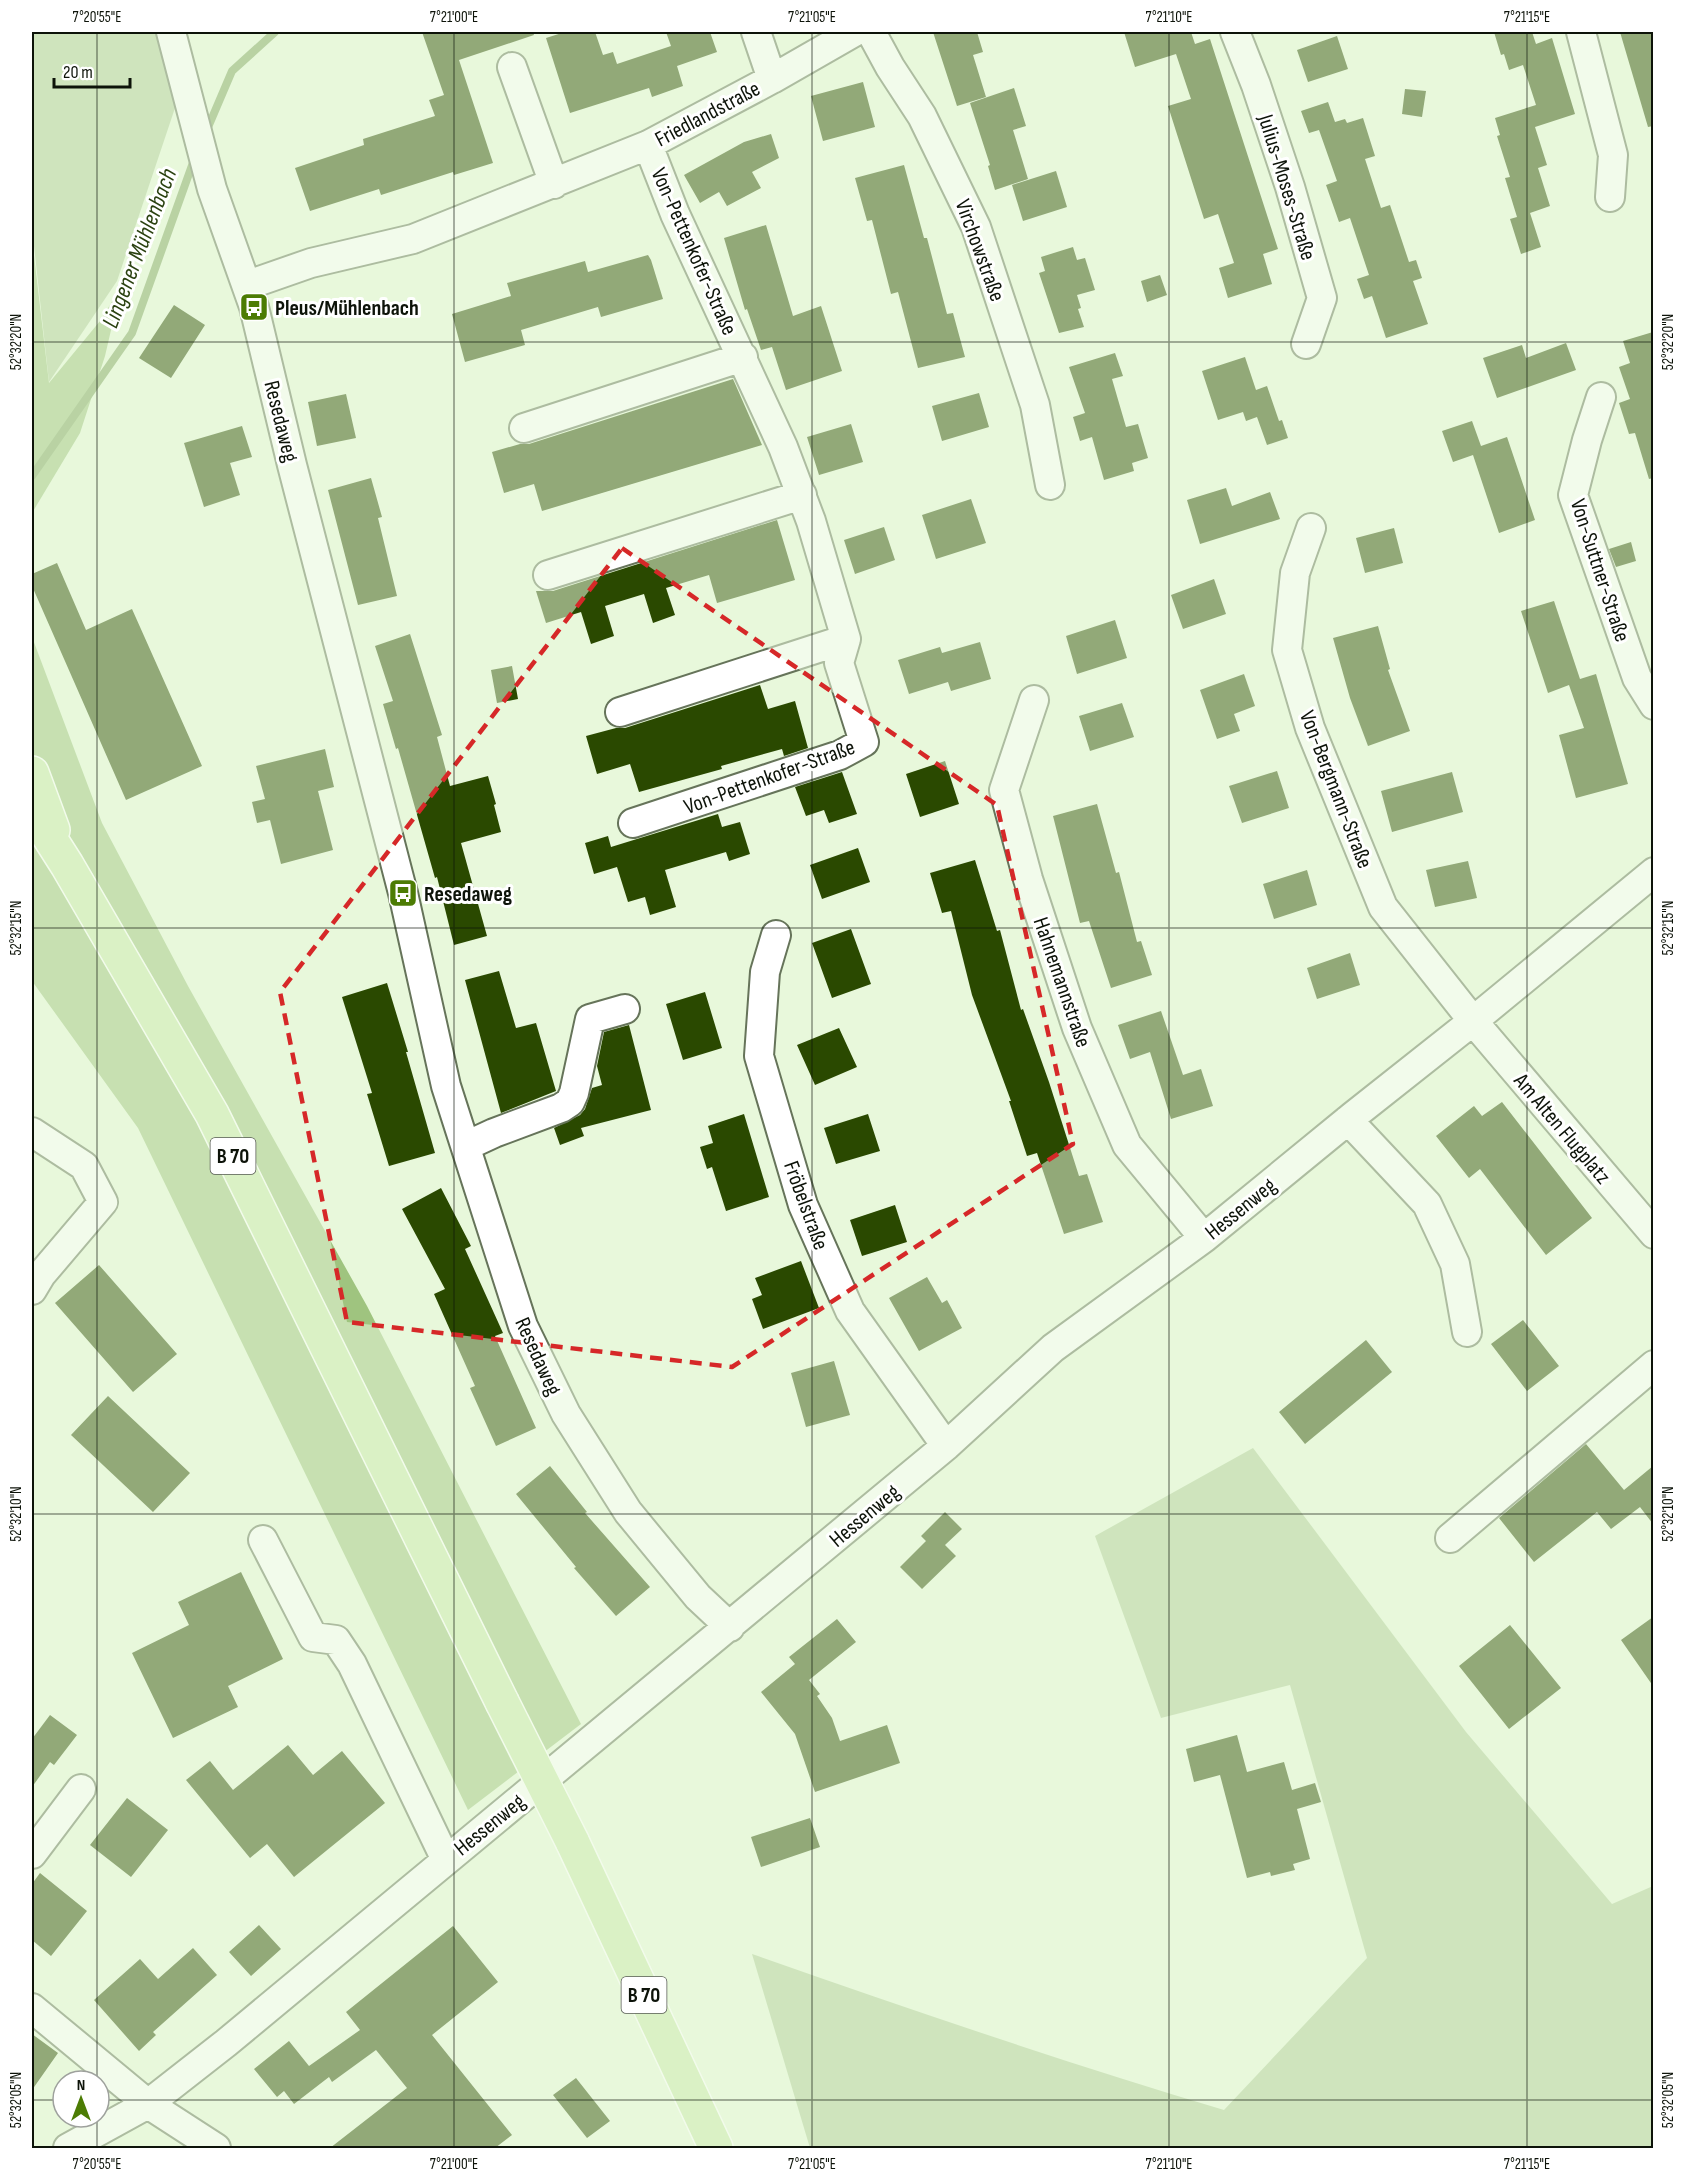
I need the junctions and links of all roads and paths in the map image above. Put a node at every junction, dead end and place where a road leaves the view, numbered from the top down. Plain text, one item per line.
1 (171, 32) edge
2 (756, 32) edge
3 (854, 32) edge
4 (871, 32) edge
5 (1235, 32) edge
6 (1581, 32) edge
7 (512, 67) dead end
8 (772, 79) junction
9 (648, 145) junction
10 (554, 184) junction
11 (1610, 197) dead end
12 (248, 285) junction
13 (1306, 344) dead end
14 (743, 357) junction
15 (1601, 397) dead end
16 (524, 428) dead end
17 (1050, 485) dead end
18 (802, 495) junction
19 (1311, 528) dead end
20 (548, 575) dead end
21 (846, 639) junction
22 (1034, 700) dead end
23 (1653, 705) edge
24 (620, 712) dead end
25 (32, 773) edge
26 (32, 810) edge
27 (633, 823) dead end
28 (67, 865) junction
29 (1653, 872) edge
30 (776, 935) dead end
31 (625, 1009) dead end
32 (1473, 1021) junction
33 (1348, 1120) junction
34 (32, 1132) edge
35 (465, 1146) junction
36 (1653, 1234) edge
37 (1204, 1238) junction
38 (32, 1290) edge
39 (1467, 1332) dead end
40 (1653, 1365) edge
41 (946, 1446) junction
42 (1450, 1538) dead end
43 (263, 1540) dead end
44 (729, 1627) junction
45 (81, 1789) dead end
46 (32, 1854) edge
47 (446, 1860) junction
48 (32, 2008) edge
49 (148, 2104) junction
50 (68, 2148) edge
51 (216, 2148) edge
52 (716, 2148) edge

1 - 12 street, Resedaweg
2 - 8 street
3 - 8 street, Friedlandstraße
4 - 17 street, Virchowstraße
5 - 13 street, Julius-Moses-Straße
6 - 11 street
7 - 10 street
8 - 9 street, Friedlandstraße
9 - 10 street, Friedlandstraße
9 - 14 street, Von-Pettenkofer-Straße
10 - 12 street, Friedlandstraße
12 - 35 street, Resedaweg
14 - 16 street, Von-Pettenkofer-Straße
14 - 18 street, Von-Pettenkofer-Straße
15 - 23 street, Von-Suttner-Straße
18 - 20 street
18 - 21 street, Von-Pettenkofer-Straße
19 - 32 street, Von-Bergmann-Straße
21 - 24 street
21 - 27 street, Von-Pettenkofer-Straße
22 - 37 street, Hahnemannstraße
25 - 28 main road
26 - 28 main road, B 70
28 - 52 main road, B 70, bridge
29 - 32 street, Hessenweg
30 - 41 street, Fröbelstraße
31 - 35 street
32 - 33 street, Hessenweg
32 - 36 street, Am Alten Flugplatz
33 - 37 street, Hessenweg
33 - 39 street
34 - 38 street
35 - 44 street, Resedaweg
37 - 41 street, Hessenweg
40 - 42 street
41 - 44 street, Hessenweg
43 - 47 street
44 - 47 street, Hessenweg
45 - 46 street
47 - 49 street, Hessenweg
48 - 49 street
49 - 50 street, Hessenweg
49 - 51 street

